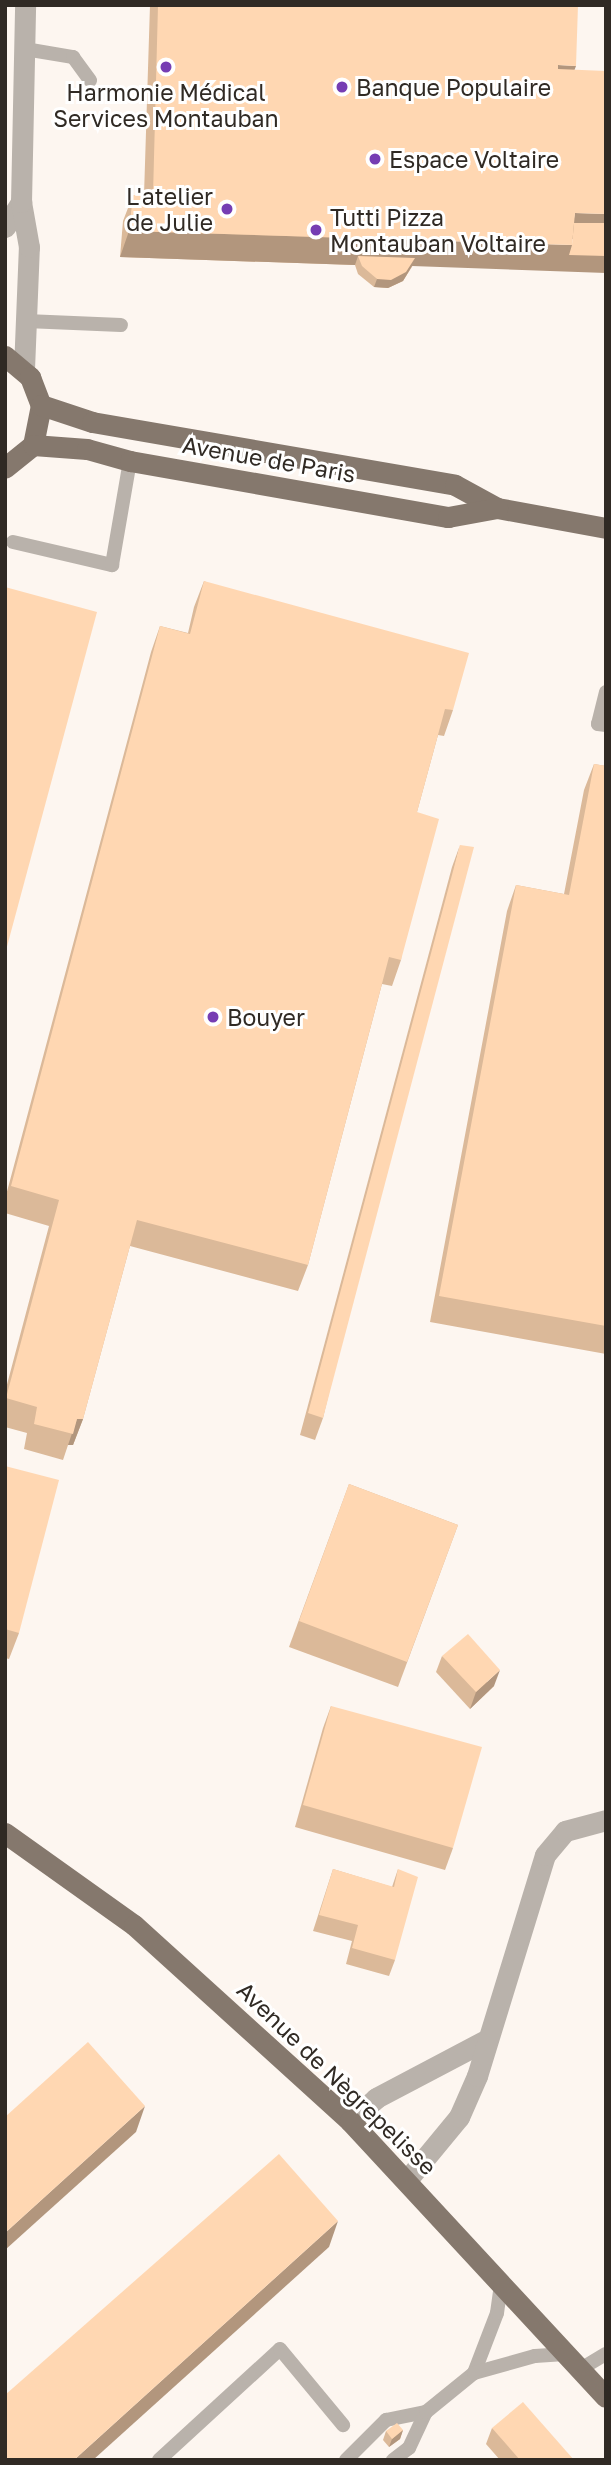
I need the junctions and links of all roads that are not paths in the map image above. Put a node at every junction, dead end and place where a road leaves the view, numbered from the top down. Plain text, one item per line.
1 (25, 5) edge
2 (25, 49) junction
3 (90, 79) dead end
4 (22, 202) junction
5 (5, 227) edge
6 (26, 321) junction
7 (121, 325) dead end
8 (5, 356) edge
9 (24, 369) junction
10 (41, 405) junction
11 (33, 444) junction
12 (130, 461) junction
13 (5, 468) edge
14 (497, 508) junction
15 (606, 528) edge
16 (13, 542) dead end
17 (606, 692) edge
18 (606, 725) edge
19 (606, 1820) edge
20 (5, 1833) edge
21 (484, 2041) junction
22 (350, 2121) junction
23 (407, 2180) junction
24 (501, 2284) junction
25 (565, 2354) junction
26 (606, 2354) edge
27 (579, 2370) junction
28 (474, 2374) junction
29 (605, 2396) edge
30 (426, 2412) junction
31 (343, 2425) dead end
32 (159, 2460) edge
33 (345, 2460) edge
34 (393, 2460) edge

1 - 2 street
2 - 3 lane
2 - 4 street
4 - 5 street
4 - 6 street
6 - 7 lane
6 - 9 street
8 - 9 main road
9 - 10 main road
10 - 11 main road
10 - 14 main road, Avenue de Paris
11 - 12 main road, Avenue de Paris
11 - 13 main road
12 - 14 main road, Avenue de Paris
12 - 16 lane
14 - 15 main road, Avenue de Paris
17 - 18 lane
19 - 21 street
20 - 22 main road, Avenue de Nègrepelisse
21 - 22 street
21 - 23 street
22 - 23 main road, Avenue de Nègrepelisse
23 - 24 main road, Avenue de Nègrepelisse
24 - 25 main road, Avenue de Nègrepelisse
24 - 28 lane
25 - 27 main road, Avenue de Nègrepelisse
25 - 28 lane
26 - 27 lane
27 - 29 main road, Avenue de Nègrepelisse
28 - 30 lane
30 - 33 lane
30 - 34 lane
31 - 32 lane

